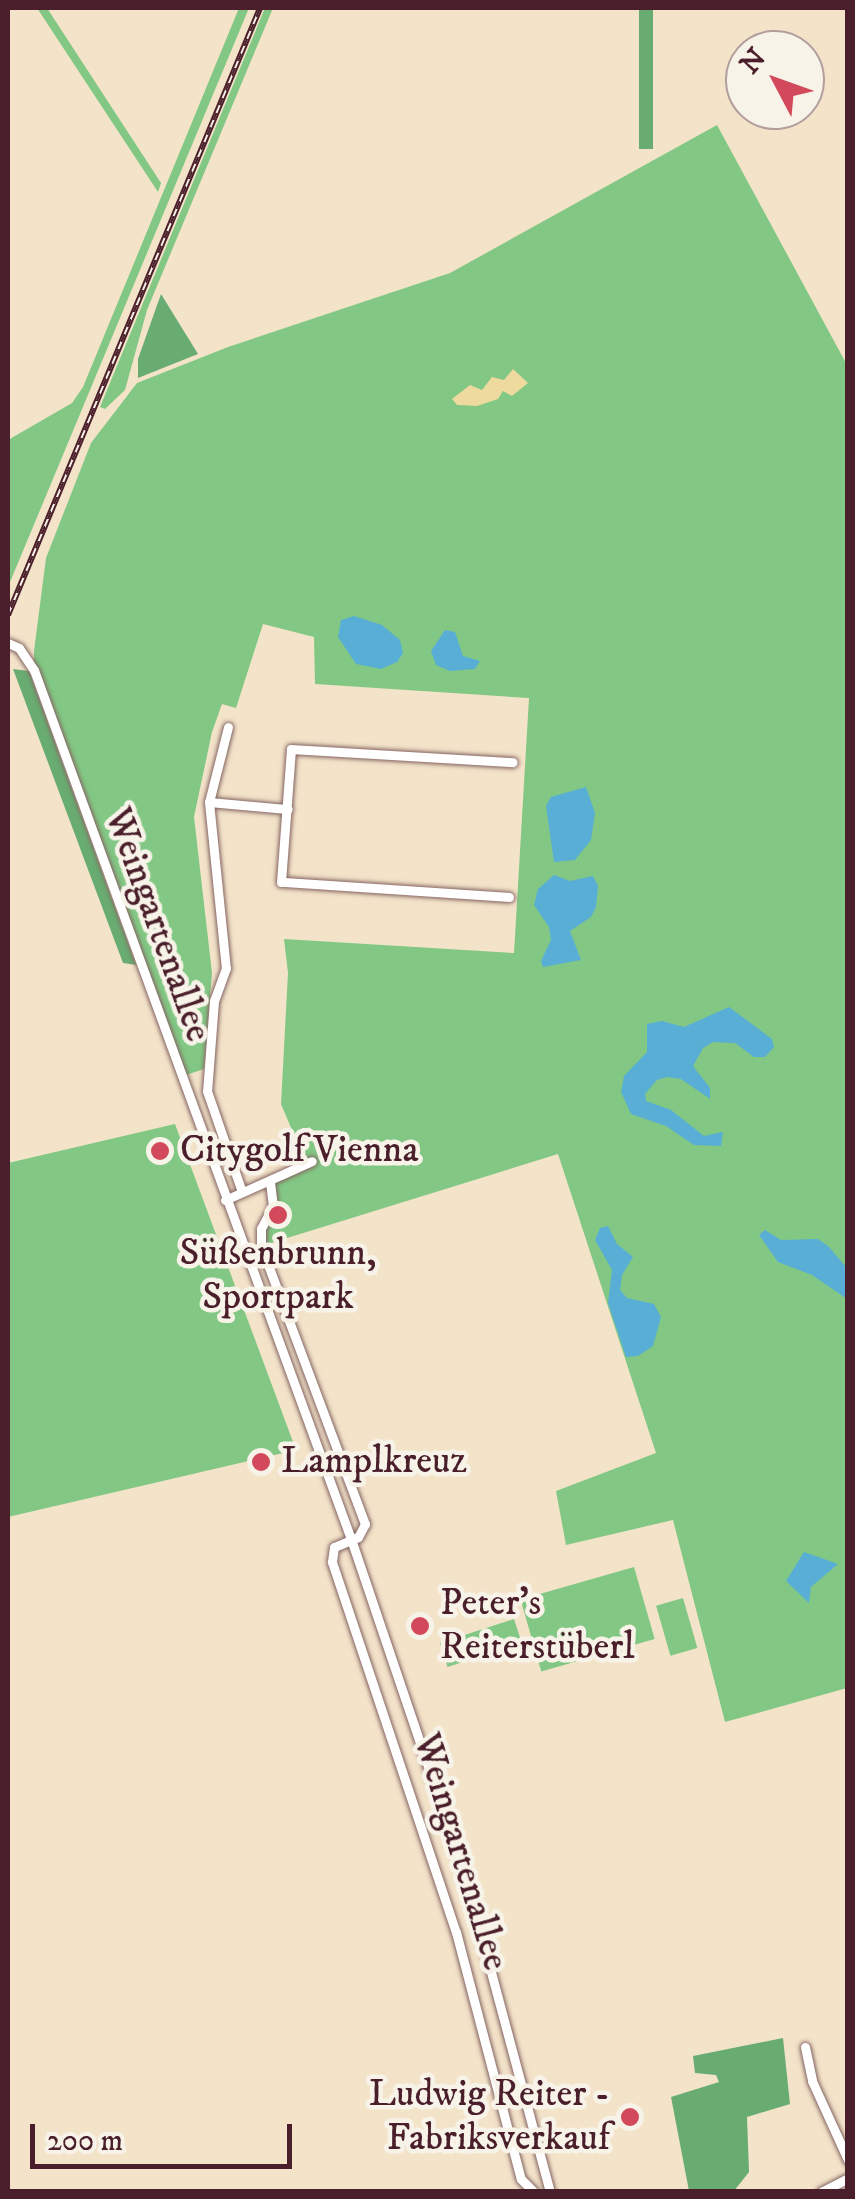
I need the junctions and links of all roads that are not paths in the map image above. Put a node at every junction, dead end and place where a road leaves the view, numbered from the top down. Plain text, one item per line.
1 (8, 643) edge
2 (228, 727) dead end
3 (513, 762) dead end
4 (210, 802) junction
5 (288, 810) junction
6 (509, 897) dead end
7 (312, 1161) dead end
8 (270, 1182) junction
9 (242, 1192) junction
10 (225, 1200) junction
11 (338, 1452) junction
12 (320, 1458) junction
13 (351, 1539) junction
14 (398, 1675) junction
15 (375, 1684) junction
16 (805, 2047) dead end
17 (848, 2160) edge
18 (848, 2178) edge
19 (534, 2192) edge
20 (550, 2192) edge
21 (821, 2192) edge

1 - 10 street, Weingartenallee
2 - 4 street, Weingartenallee
3 - 5 street
4 - 5 street
4 - 9 street, Weingartenallee
5 - 6 street
7 - 8 street
8 - 9 street
8 - 11 street, Weingartenallee
9 - 10 street
10 - 12 street, Weingartenallee
11 - 12 street
11 - 13 street, Weingartenallee
12 - 13 street, Weingartenallee
13 - 14 street, Weingartenallee
13 - 15 street, Weingartenallee
14 - 15 street
14 - 20 street, Weingartenallee
15 - 19 street, Weingartenallee
16 - 17 street
18 - 21 street

